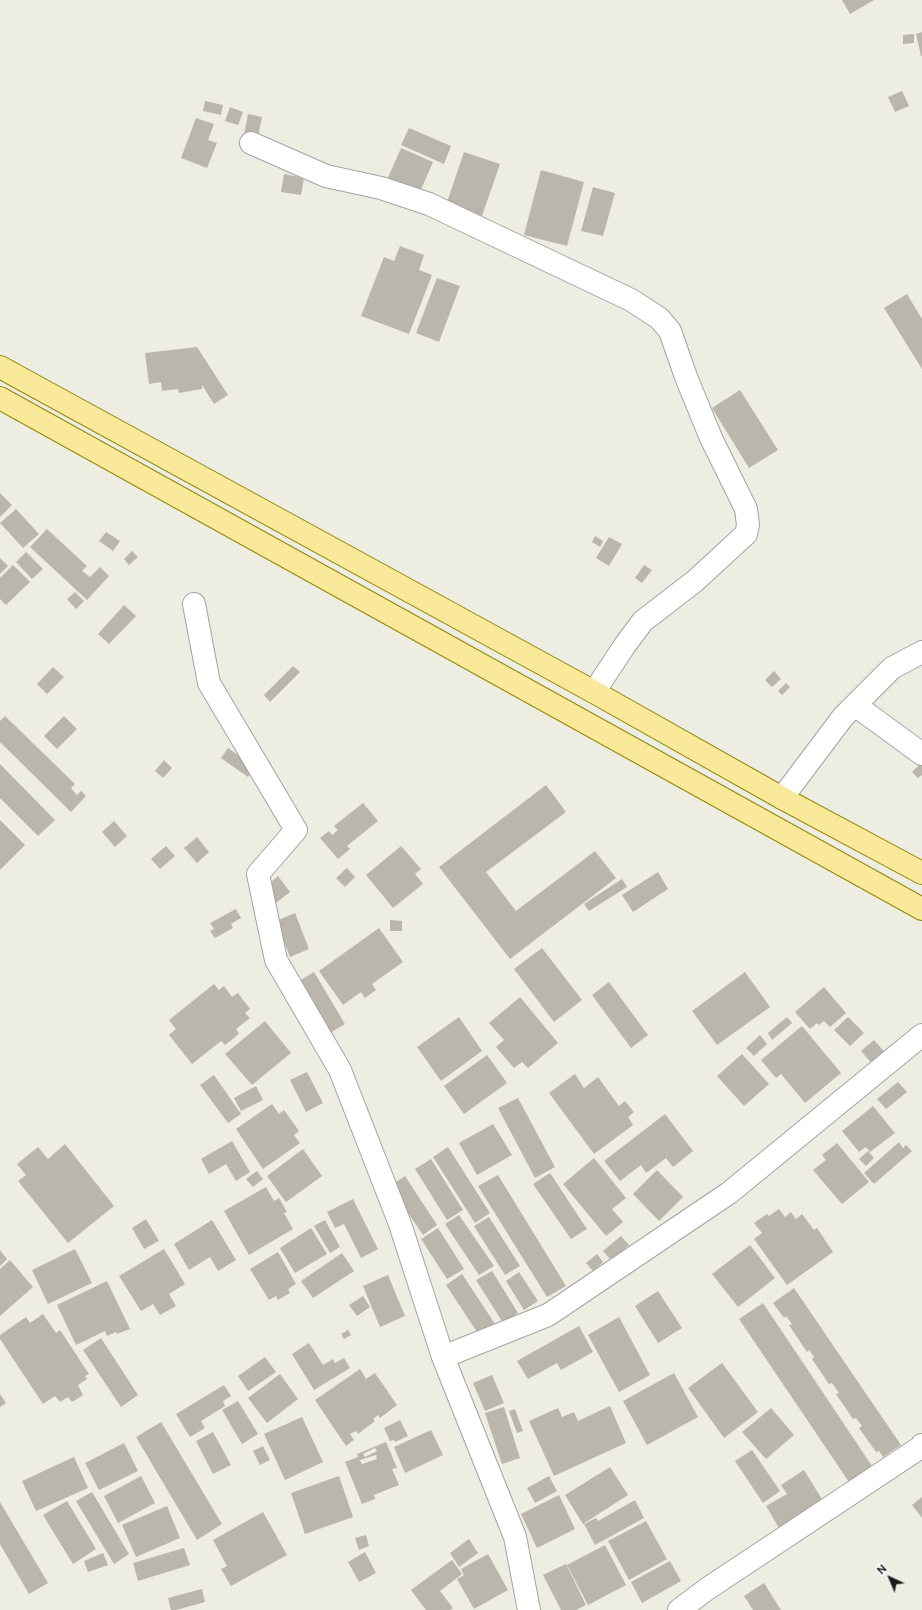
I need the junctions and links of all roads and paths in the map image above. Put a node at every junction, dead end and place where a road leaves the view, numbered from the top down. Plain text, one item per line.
1 (251, 143) dead end
2 (0, 367) edge
3 (0, 398) edge
4 (194, 604) dead end
5 (922, 652) edge
6 (594, 692) junction
7 (855, 705) junction
8 (922, 754) edge
9 (782, 798) junction
10 (922, 873) edge
11 (922, 909) edge
12 (922, 1035) edge
13 (443, 1357) junction
14 (922, 1445) edge
15 (529, 1610) edge
16 (679, 1610) edge

1 - 6 street
2 - 6 main road
3 - 11 main road
4 - 13 street
5 - 7 street
6 - 9 main road
7 - 8 street
7 - 9 street
9 - 10 main road
12 - 13 street
13 - 15 street
14 - 16 street

